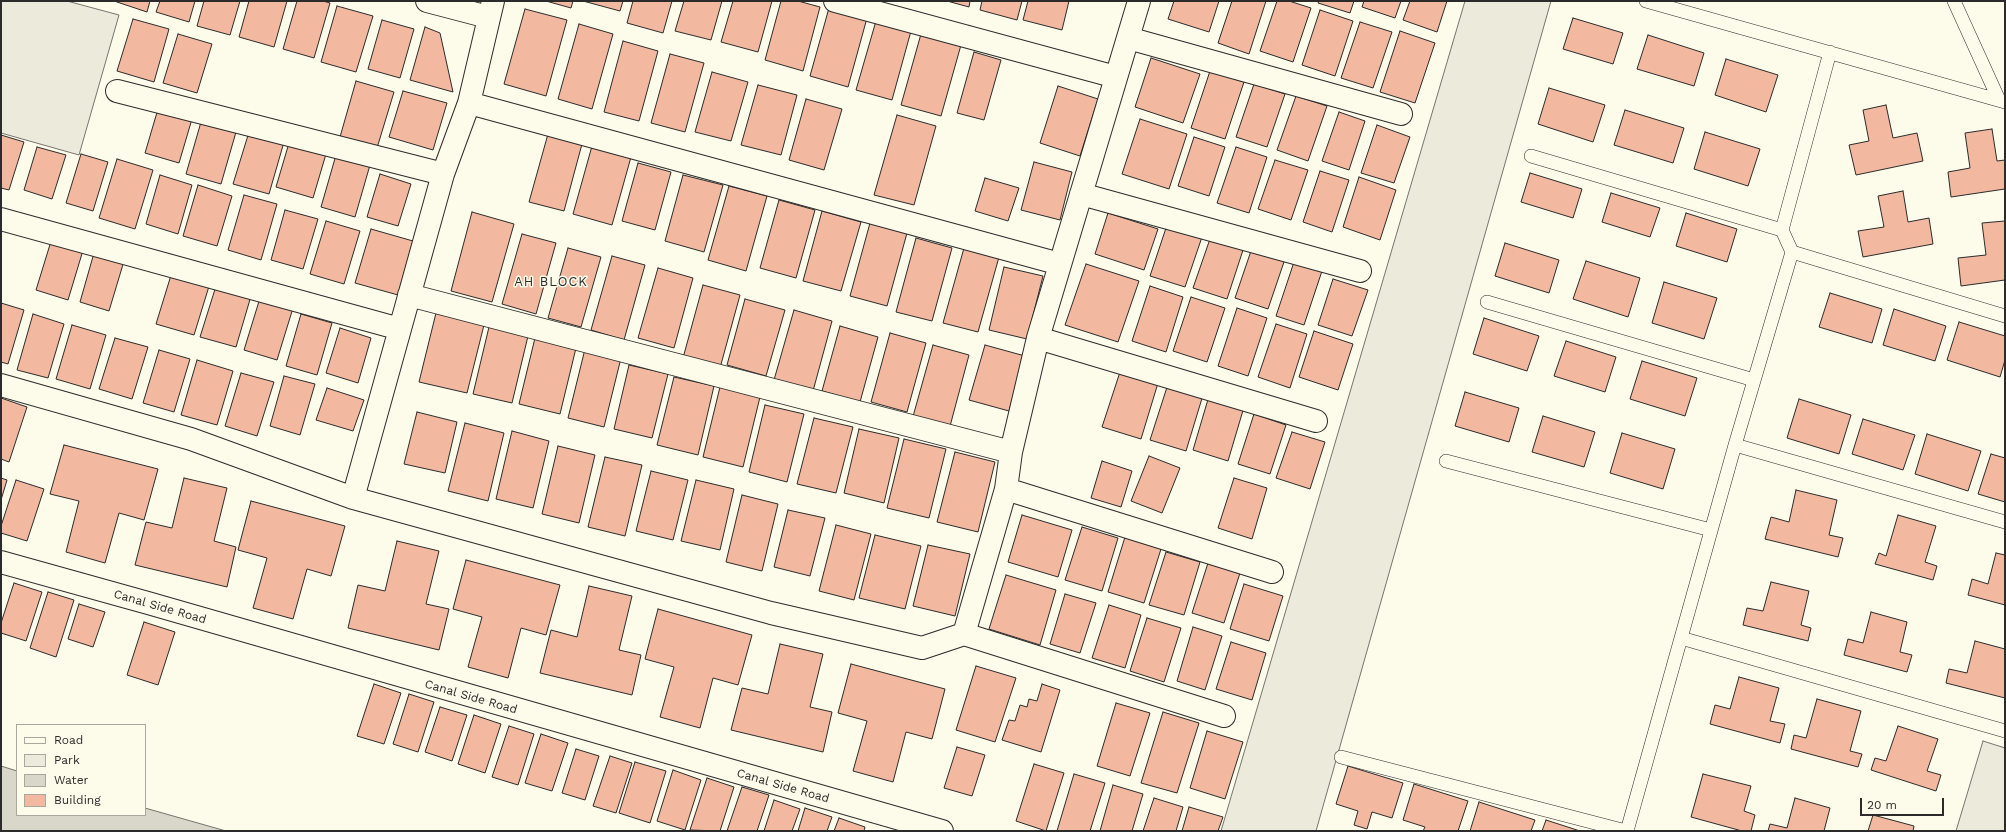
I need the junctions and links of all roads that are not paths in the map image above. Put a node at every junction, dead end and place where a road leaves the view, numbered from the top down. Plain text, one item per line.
1 (427, 1) edge
2 (835, 1) edge
3 (1139, 1) edge
4 (1646, 1) edge
5 (1954, 1) edge
6 (490, 9) edge
7 (1128, 38) junction
8 (1830, 52) junction
9 (1116, 77) junction
10 (117, 91) dead end
11 (2002, 101) edge
12 (469, 103) junction
13 (1401, 114) dead end
14 (1531, 156) dead end
15 (443, 174) junction
16 (1081, 194) junction
17 (1, 219) edge
18 (1782, 230) junction
19 (1792, 252) junction
20 (1060, 264) junction
21 (1360, 271) dead end
22 (409, 295) junction
23 (1487, 302) dead end
24 (2005, 316) edge
25 (400, 329) junction
26 (1038, 338) junction
27 (1754, 380) junction
28 (1, 385) edge
29 (1316, 421) dead end
30 (1735, 445) junction
31 (1011, 452) junction
32 (1446, 461) dead end
33 (1006, 489) junction
34 (352, 498) junction
35 (2005, 522) edge
36 (1711, 530) junction
37 (1, 562) edge
38 (1272, 572) dead end
39 (964, 634) junction
40 (1681, 638) junction
41 (1224, 716) dead end
42 (2005, 731) edge
43 (1341, 757) dead end
44 (942, 831) edge
45 (1627, 831) edge

1 - 6 street
2 - 9 street
3 - 7 street
4 - 8 lane
5 - 11 lane
6 - 12 street
7 - 9 street
7 - 13 street
8 - 11 lane
8 - 18 lane
9 - 16 street
10 - 15 street
12 - 15 street
12 - 20 street
14 - 18 lane
15 - 22 street
16 - 20 street
16 - 21 street
17 - 25 street
18 - 19 lane
19 - 24 lane
19 - 27 lane
20 - 26 street
22 - 25 street
22 - 31 street
23 - 27 lane
25 - 34 street
26 - 29 street
26 - 31 street
27 - 30 lane
28 - 34 street
30 - 35 lane
30 - 36 lane
31 - 33 street
32 - 36 lane
33 - 38 street
33 - 39 street
34 - 39 street
36 - 40 lane
37 - 44 street, Canal Side Road
39 - 41 street
40 - 42 lane
40 - 45 lane
43 - 45 lane

